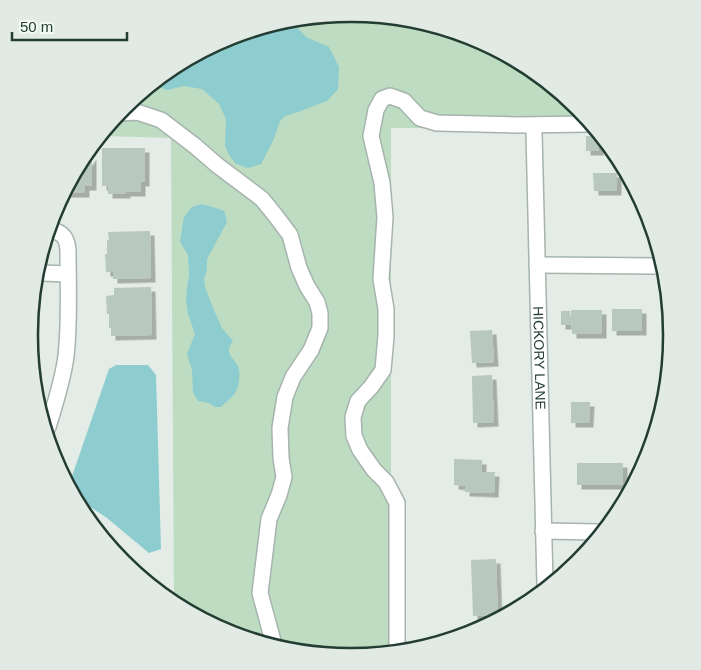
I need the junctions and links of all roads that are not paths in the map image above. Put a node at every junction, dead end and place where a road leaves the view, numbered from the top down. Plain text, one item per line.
1 (132, 112) edge
2 (580, 124) edge
3 (534, 132) dead end
4 (56, 232) edge
5 (537, 265) junction
6 (655, 266) edge
7 (44, 273) edge
8 (68, 274) junction
9 (50, 420) edge
10 (543, 532) junction
11 (592, 532) edge
12 (544, 581) edge
13 (272, 637) edge
14 (398, 644) edge

1 - 13 street
2 - 14 street
3 - 5 street, HICKORY LANE
4 - 8 street
5 - 6 street
5 - 10 street, HICKORY LANE
7 - 8 street
8 - 9 street
10 - 11 street
10 - 12 street, HICKORY LANE

